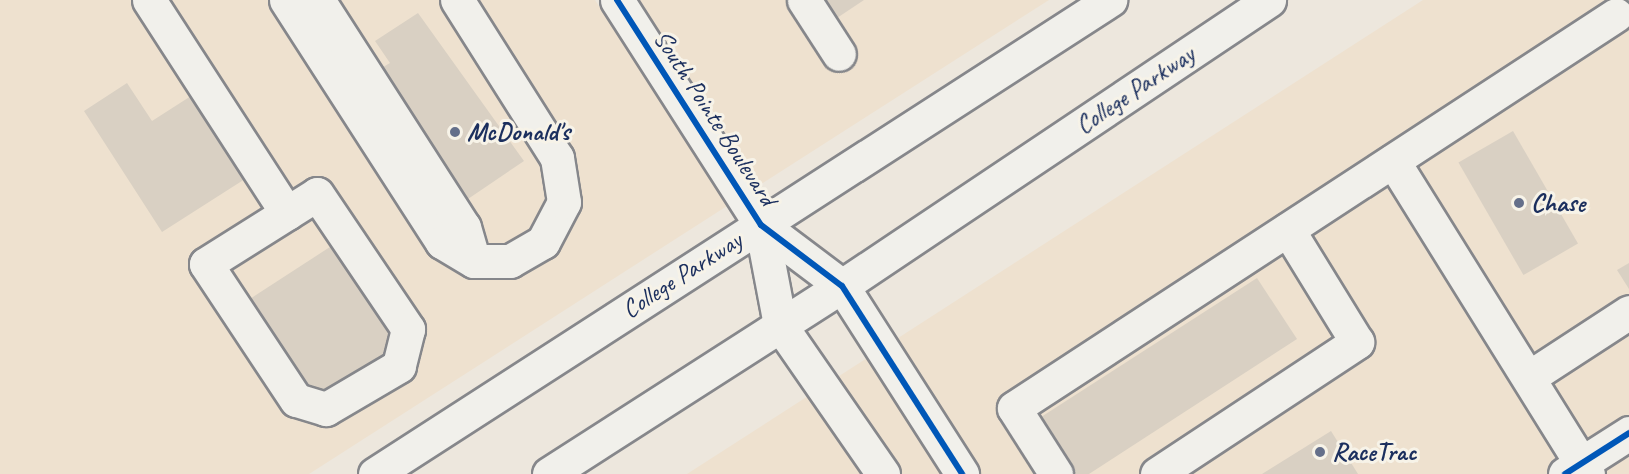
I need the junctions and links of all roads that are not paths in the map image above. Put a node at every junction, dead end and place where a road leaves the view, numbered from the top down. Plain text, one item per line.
1 (149, 0) edge
2 (286, 0) edge
3 (318, 0) edge
4 (457, 0) edge
5 (617, 0) edge
6 (804, 0) edge
7 (1110, 0) edge
8 (1269, 0) edge
9 (340, 15) edge
10 (1621, 20) edge
11 (839, 54) dead end
12 (1393, 160) junction
13 (287, 213) junction
14 (760, 225) junction
15 (1288, 230) junction
16 (474, 261) junction
17 (843, 286) junction
18 (1629, 312) edge
19 (780, 325) junction
20 (1531, 376) junction
21 (1629, 433) edge
22 (1578, 470) edge
23 (375, 474) edge
24 (549, 474) edge
25 (883, 474) edge
26 (962, 474) edge
27 (1056, 474) edge
28 (1157, 474) edge

1 - 13 main road
2 - 16 main road
3 - 9 main road
4 - 16 main road
5 - 14 main road, South Pointe Boulevard
6 - 11 main road
7 - 14 main road, College Parkway
8 - 17 main road, College Parkway
9 - 16 main road
10 - 12 main road
12 - 15 main road
12 - 20 main road
13 - 13 main road
14 - 17 main road, South Pointe Boulevard
14 - 19 main road, South Pointe Boulevard
14 - 23 main road, College Parkway
15 - 27 main road
15 - 28 main road
17 - 19 main road, College Parkway
17 - 26 main road, South Pointe Boulevard
18 - 20 main road
19 - 24 main road, College Parkway
19 - 25 main road, South Pointe Boulevard
20 - 22 main road
21 - 22 main road

